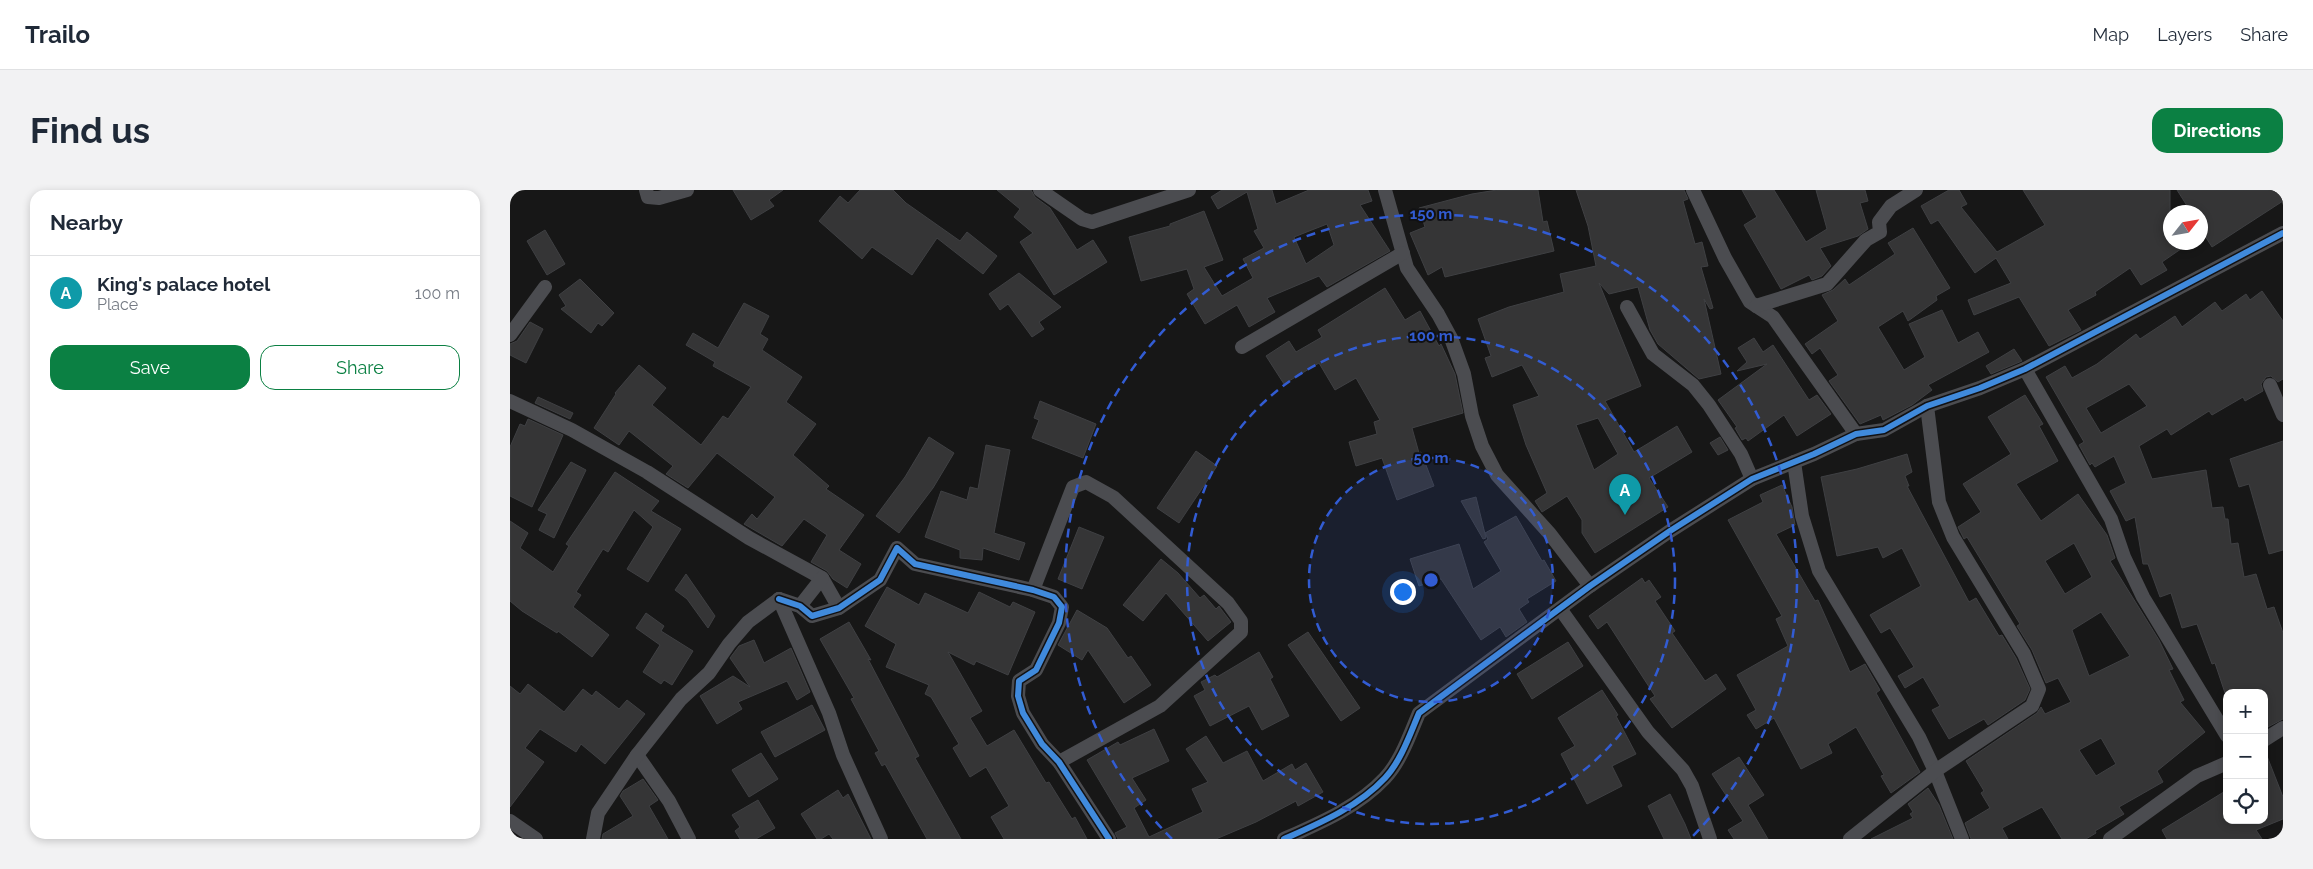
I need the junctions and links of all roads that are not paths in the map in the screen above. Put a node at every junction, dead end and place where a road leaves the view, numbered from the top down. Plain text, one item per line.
1 (646, 190) edge
2 (687, 190) edge
3 (1040, 190) edge
4 (1189, 190) edge
5 (1385, 190) edge
6 (1693, 190) edge
7 (1908, 192) edge
8 (2283, 232) edge
9 (1403, 253) junction
10 (545, 287) dead end
11 (1756, 306) junction
12 (1628, 307) dead end
13 (510, 336) edge
14 (1242, 347) dead end
15 (2025, 369) junction
16 (2270, 385) dead end
17 (510, 401) edge
18 (1927, 406) junction
19 (2283, 415) edge
20 (1856, 434) junction
21 (1794, 462) junction
22 (1752, 479) junction
23 (822, 578) junction
24 (1590, 586) junction
25 (1033, 590) junction
26 (779, 599) junction
27 (800, 606) junction
28 (839, 608) junction
29 (1561, 610) junction
30 (2283, 728) edge
31 (2226, 734) edge
32 (2268, 737) edge
33 (637, 755) junction
34 (1059, 762) junction
35 (2223, 765) edge
36 (1935, 771) junction
37 (510, 821) edge
38 (536, 839) edge
39 (593, 839) edge
40 (689, 839) edge
41 (881, 839) edge
42 (1110, 839) edge
43 (1284, 839) edge
44 (1710, 839) edge
45 (1850, 839) edge
46 (1962, 839) edge
47 (2110, 839) edge

1 - 2 street
3 - 4 street
5 - 9 street
6 - 11 street
7 - 11 street
8 - 15 street
9 - 14 street
9 - 24 street
10 - 13 street
11 - 20 street
12 - 22 street
15 - 18 street
15 - 31 street
16 - 19 street
17 - 23 street
18 - 20 street
18 - 36 street
20 - 21 street
21 - 22 street
21 - 36 street
22 - 24 street
23 - 27 street
23 - 28 street
24 - 29 street
25 - 28 street
25 - 34 street
25 - 34 street
26 - 27 street
26 - 33 street
26 - 41 street
27 - 28 street
29 - 43 street
29 - 44 street
30 - 32 street
33 - 39 street
33 - 40 street
34 - 42 street
35 - 47 street
36 - 45 street
36 - 46 street
37 - 38 street

